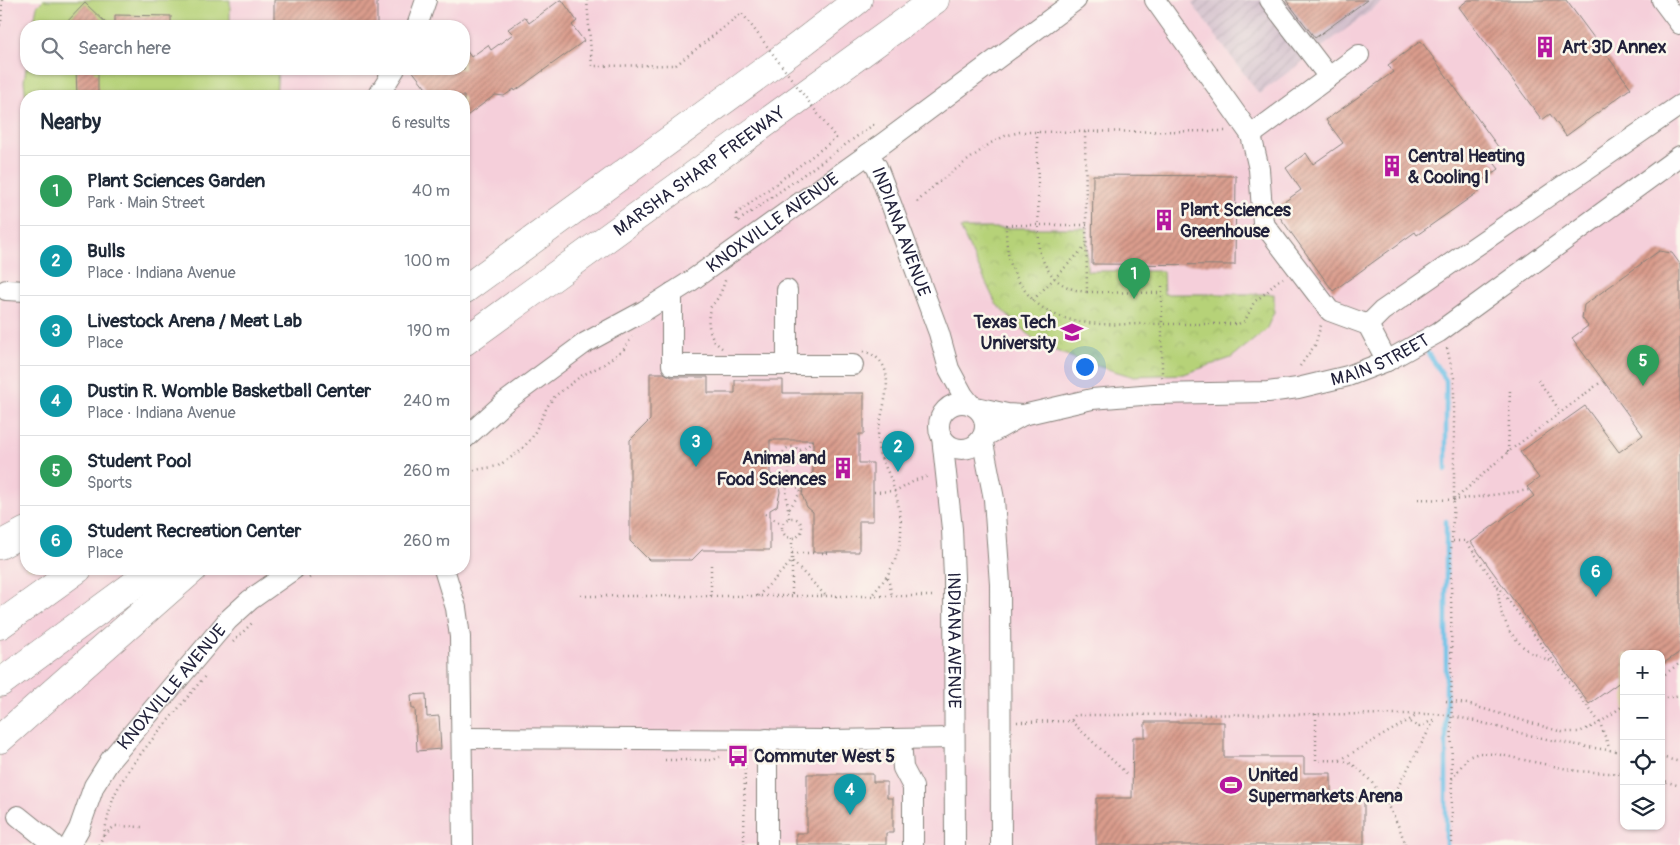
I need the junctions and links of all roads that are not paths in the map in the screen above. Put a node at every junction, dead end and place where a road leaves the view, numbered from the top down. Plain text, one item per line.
1 (426, 0) edge
2 (858, 0) edge
3 (935, 0) edge
4 (1076, 0) edge
5 (1154, 0) edge
6 (1270, 0) edge
7 (1662, 0) edge
8 (418, 20) edge
9 (1680, 24) edge
10 (1359, 55) dead end
11 (391, 75) edge
12 (1329, 77) junction
13 (382, 90) edge
14 (1680, 105) edge
15 (1242, 133) junction
16 (868, 154) junction
17 (1680, 156) edge
18 (470, 285) edge
19 (6, 290) dead end
20 (787, 290) dead end
21 (20, 291) edge
22 (672, 293) junction
23 (1368, 325) junction
24 (470, 338) edge
25 (855, 358) road end
26 (1387, 361) junction
27 (788, 365) junction
28 (949, 369) junction
29 (973, 406) junction
30 (1023, 415) junction
31 (941, 416) junction
32 (470, 434) edge
33 (942, 437) junction
34 (982, 438) junction
35 (20, 534) edge
36 (0, 545) edge
37 (70, 575) edge
38 (147, 575) edge
39 (186, 575) edge
40 (298, 575) edge
41 (446, 575) edge
42 (0, 626) edge
43 (0, 683) edge
44 (462, 738) junction
45 (954, 738) junction
46 (0, 739) edge
47 (767, 739) junction
48 (901, 739) junction
49 (18, 816) dead end
50 (76, 840) edge
51 (54, 845) edge
52 (463, 845) edge
53 (767, 845) edge
54 (914, 845) edge
55 (955, 845) edge
56 (1001, 845) edge

1 - 8 street
2 - 18 highway
3 - 24 highway, MARSHA SHARP FREEWAY
4 - 16 street, KNOXVILLE AVENUE
5 - 15 street
6 - 12 street
7 - 9 street
10 - 12 street
11 - 13 street
12 - 15 street
14 - 23 street
15 - 23 street
16 - 22 street, KNOXVILLE AVENUE
16 - 28 street, INDIANA AVENUE
17 - 26 street, MAIN STREET
19 - 21 street
20 - 27 street
22 - 27 street
22 - 32 street, KNOXVILLE AVENUE
23 - 26 street
25 - 27 street
26 - 30 street, MAIN STREET
28 - 29 street, INDIANA AVENUE
28 - 31 street, INDIANA AVENUE
29 - 30 street, MAIN STREET
29 - 31 street
29 - 34 street
30 - 34 street, MAIN STREET
31 - 33 street
33 - 34 street
33 - 45 street, INDIANA AVENUE
34 - 56 street
35 - 36 highway
37 - 42 highway
38 - 43 highway
39 - 46 highway
40 - 50 street, KNOXVILLE AVENUE
41 - 44 street
44 - 47 street
44 - 52 street
45 - 48 street
45 - 55 street, INDIANA AVENUE
47 - 48 street
47 - 53 street
48 - 54 street
49 - 51 street

